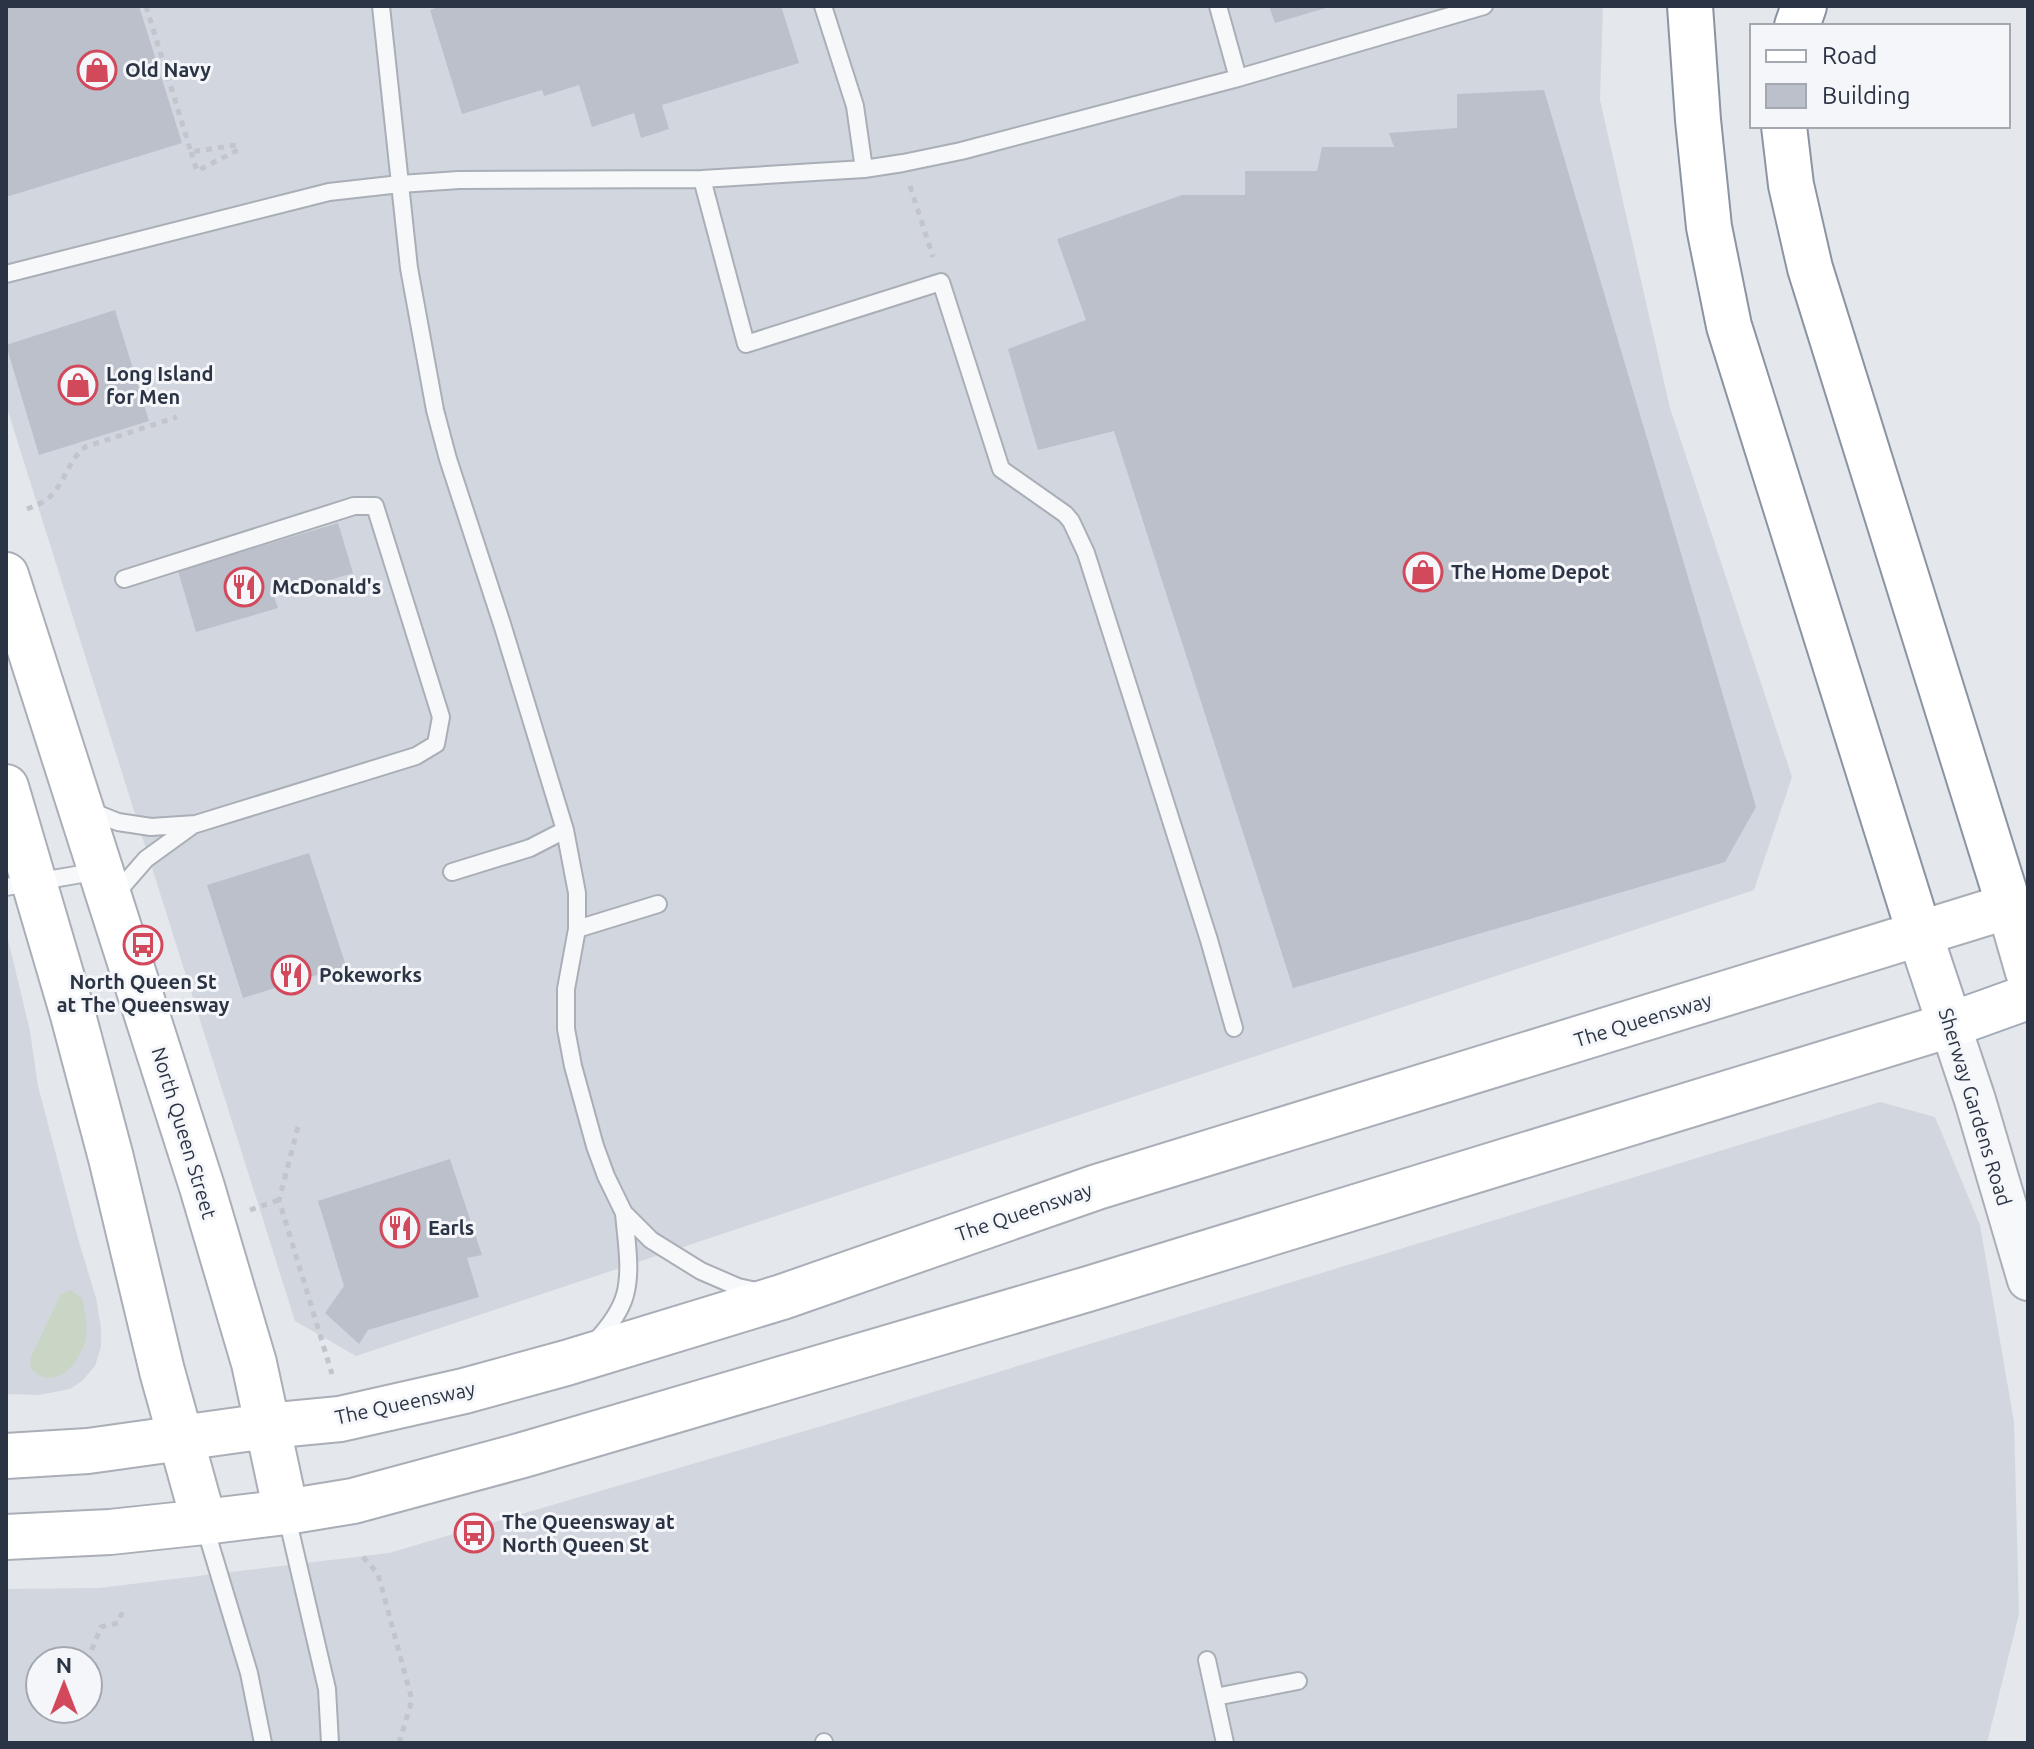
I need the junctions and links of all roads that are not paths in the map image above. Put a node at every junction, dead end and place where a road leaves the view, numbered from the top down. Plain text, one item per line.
1 (381, 6) edge
2 (823, 6) edge
3 (1218, 6) edge
4 (1484, 6) edge
5 (1690, 6) edge
6 (1238, 78) junction
7 (1784, 128) edge
8 (864, 169) junction
9 (702, 179) junction
10 (400, 184) junction
11 (6, 274) edge
12 (6, 575) edge
13 (124, 579) dead end
14 (6, 787) edge
15 (79, 806) junction
16 (196, 824) junction
17 (565, 830) junction
18 (452, 872) dead end
19 (20, 884) edge
20 (105, 886) junction
21 (658, 904) dead end
22 (2019, 904) edge
23 (577, 929) junction
24 (1920, 935) junction
25 (2028, 972) edge
26 (2028, 997) edge
27 (1950, 1025) junction
28 (1234, 1028) dead end
29 (624, 1213) junction
30 (2028, 1280) edge
31 (782, 1297) junction
32 (566, 1363) junction
33 (267, 1426) junction
34 (180, 1439) junction
35 (6, 1456) edge
36 (286, 1512) junction
37 (204, 1522) junction
38 (6, 1537) edge
39 (1207, 1660) dead end
40 (1298, 1681) dead end
41 (1215, 1697) junction
42 (263, 1743) edge
43 (330, 1743) edge
44 (1225, 1743) edge

1 - 10 lane
2 - 8 lane
3 - 6 lane
4 - 6 lane
5 - 24 main road, Sherway Gardens Road
6 - 8 lane
7 - 22 main road
8 - 9 lane
9 - 10 lane
9 - 28 lane
10 - 11 lane
10 - 17 lane
12 - 15 main road, North Queen Street
13 - 16 lane
14 - 19 main road
15 - 16 lane
15 - 20 main road, North Queen Street
16 - 20 lane
17 - 18 lane
17 - 23 lane
19 - 20 lane
19 - 34 main road
20 - 33 main road, North Queen Street
21 - 23 lane
22 - 24 main road, The Queensway
22 - 25 main road
23 - 29 lane
24 - 27 main road, Sherway Gardens Road
24 - 31 main road, The Queensway
26 - 27 main road
27 - 30 street, Sherway Gardens Road
27 - 36 main road
29 - 31 lane
29 - 32 lane
31 - 32 main road, The Queensway
32 - 33 main road, The Queensway
33 - 34 main road, The Queensway
33 - 36 main road, North Queen Street
34 - 35 main road, The Queensway
34 - 37 main road
36 - 37 main road
36 - 43 lane
37 - 38 main road
37 - 42 lane
39 - 41 lane
40 - 41 lane
41 - 44 lane

